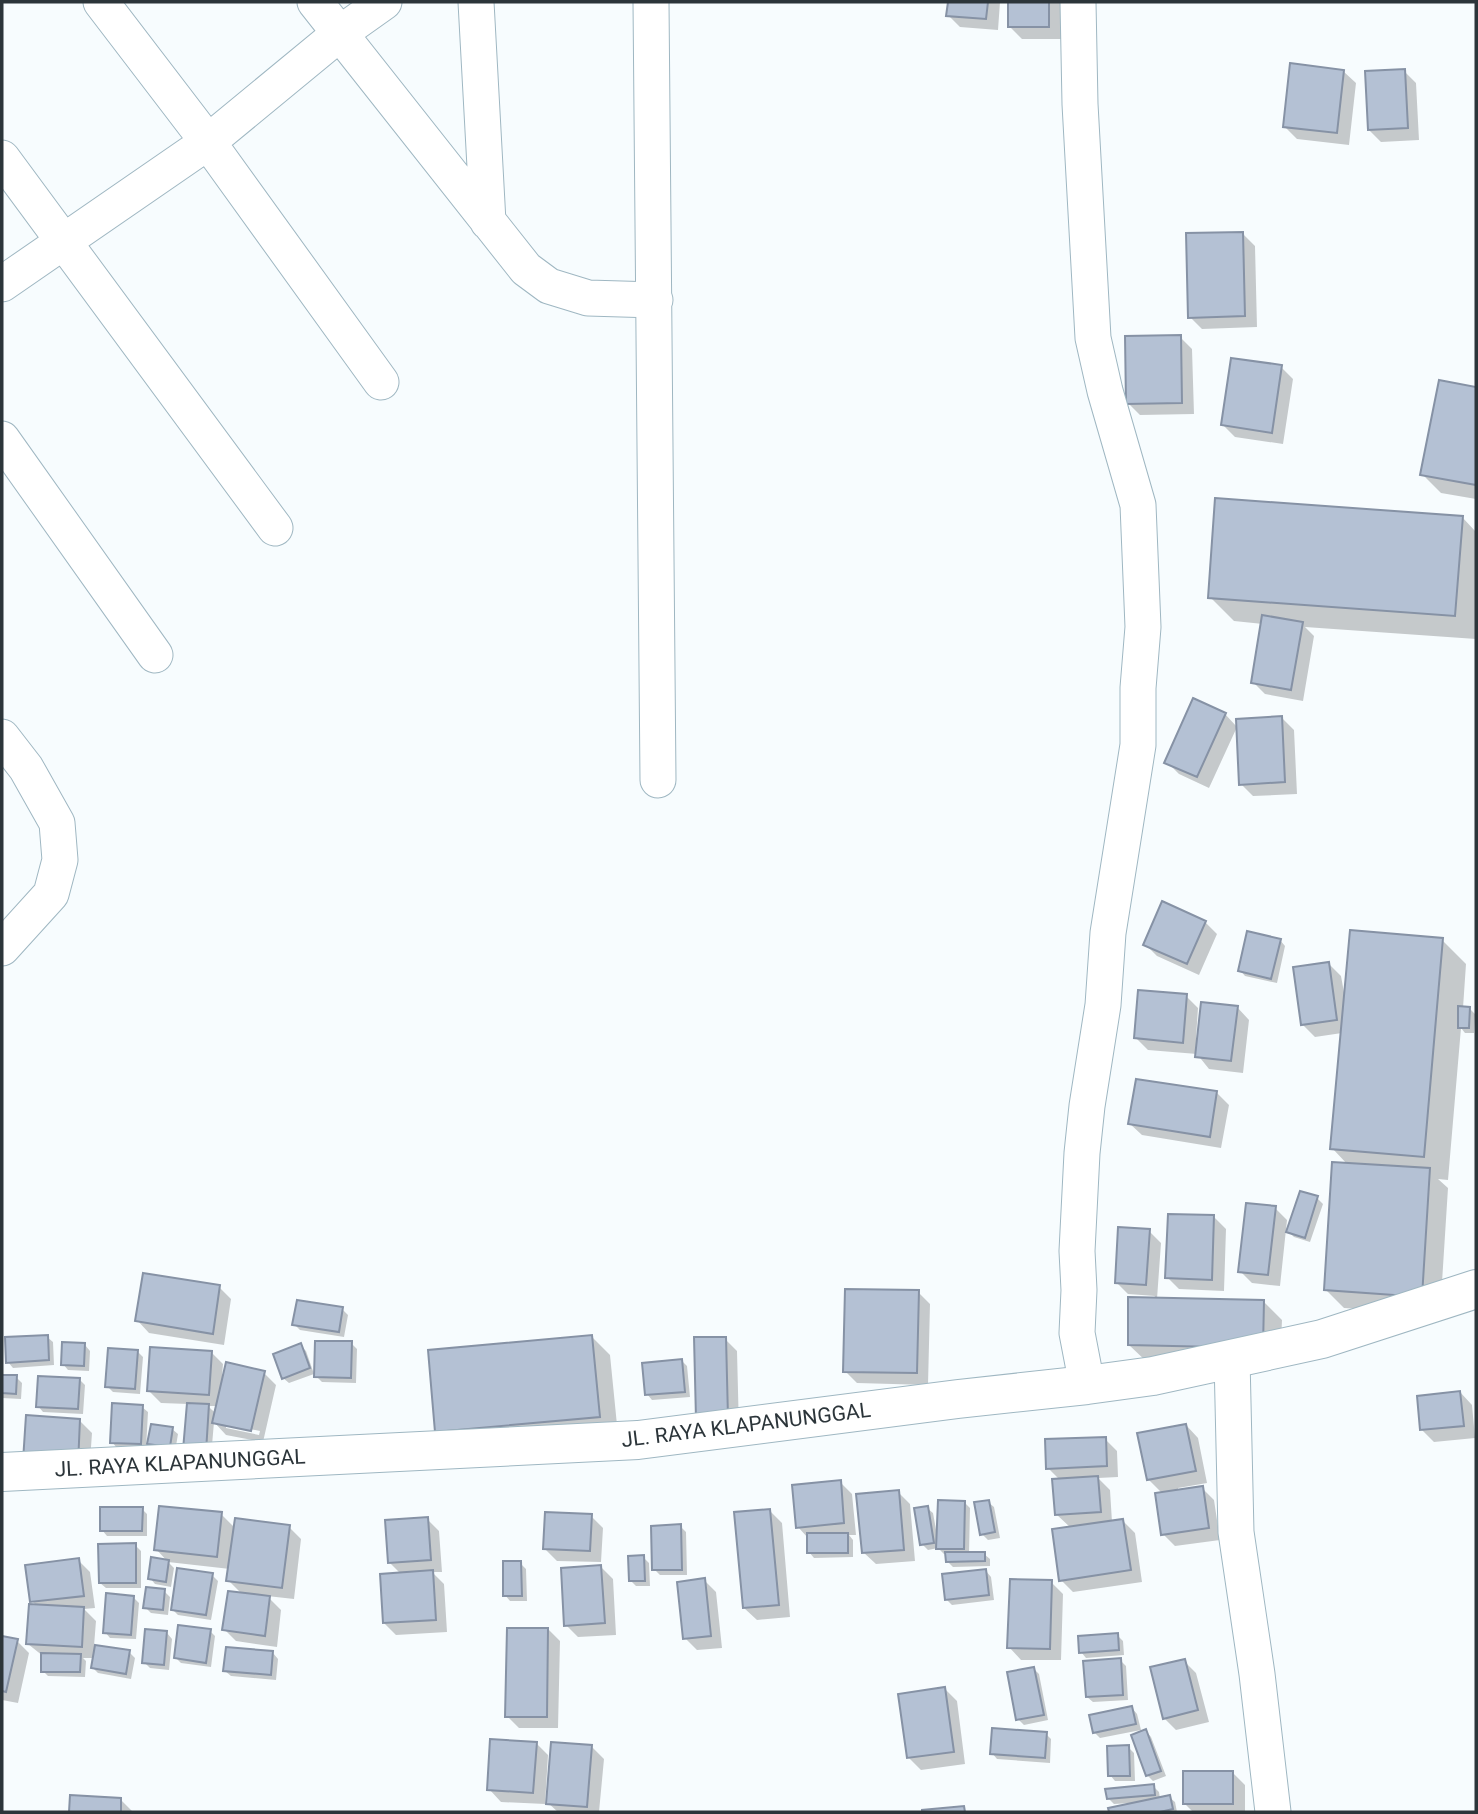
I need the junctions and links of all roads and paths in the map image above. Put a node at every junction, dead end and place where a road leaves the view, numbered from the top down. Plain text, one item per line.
1 (101, 2) edge
2 (315, 2) edge
3 (384, 2) edge
4 (476, 2) edge
5 (651, 2) edge
6 (1078, 2) edge
7 (340, 34) junction
8 (208, 142) junction
9 (2, 158) edge
10 (488, 222) junction
11 (64, 240) junction
12 (2, 284) edge
13 (654, 300) junction
14 (381, 382) dead end
15 (2, 439) edge
16 (275, 528) dead end
17 (155, 655) dead end
18 (2, 737) edge
19 (658, 780) dead end
20 (2, 948) edge
21 (1476, 1289) edge
22 (1232, 1359) junction
23 (1087, 1385) junction
24 (2, 1472) edge
25 (1273, 1812) edge

1 - 8 street
2 - 7 street
3 - 7 street
4 - 10 street
5 - 13 street
6 - 23 street
7 - 8 street
7 - 10 street
8 - 11 street
8 - 14 street
9 - 11 street
10 - 13 street
11 - 12 street
11 - 16 street
13 - 19 street
15 - 17 street
18 - 20 street
21 - 22 street, JL. RAYA KLAPANUNGGAL
22 - 23 street, JL. RAYA KLAPANUNGGAL
22 - 25 street
23 - 24 street, JL. RAYA KLAPANUNGGAL

